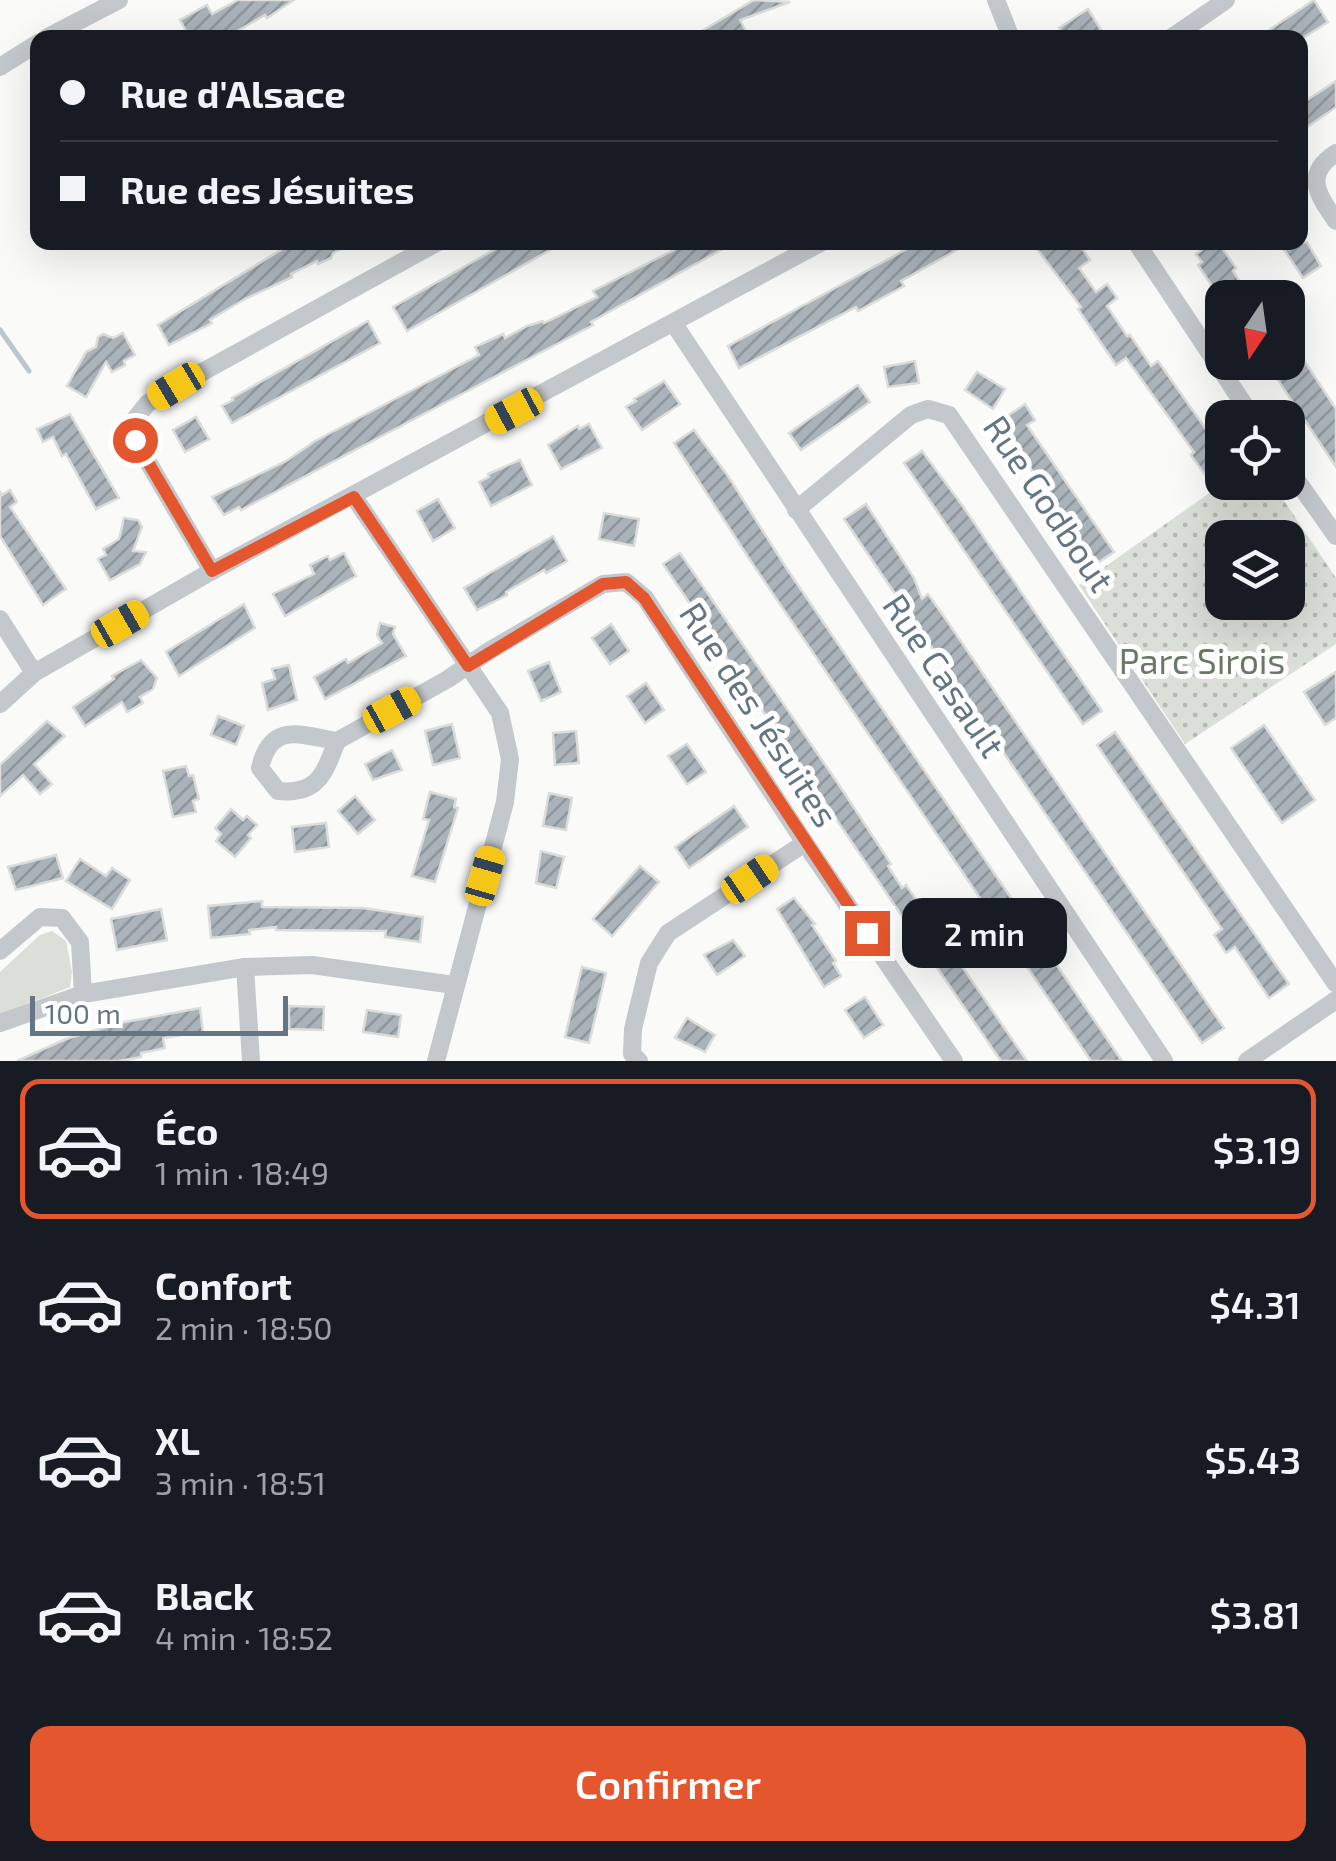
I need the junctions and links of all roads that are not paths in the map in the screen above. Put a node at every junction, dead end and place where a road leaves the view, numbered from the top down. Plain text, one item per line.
1 (119, 0) edge
2 (996, 0) edge
3 (1226, 0) edge
4 (61, 30) edge
5 (1009, 30) edge
6 (1183, 30) edge
7 (30, 48) edge
8 (0, 67) edge
9 (1336, 153) edge
10 (1336, 221) edge
11 (423, 250) edge
12 (808, 250) edge
13 (1141, 250) edge
14 (674, 324) junction
15 (1241, 400) edge
16 (1305, 492) edge
17 (354, 497) junction
18 (796, 510) junction
19 (1336, 536) edge
20 (212, 571) junction
21 (0, 619) edge
22 (468, 666) junction
23 (34, 673) junction
24 (0, 704) edge
25 (338, 741) dead end
26 (805, 843) junction
27 (0, 951) edge
28 (244, 967) junction
29 (1336, 984) edge
30 (454, 985) junction
31 (84, 994) junction
32 (1336, 1000) edge
33 (0, 1023) edge
34 (250, 1061) edge
35 (436, 1061) edge
36 (639, 1061) edge
37 (954, 1061) edge
38 (1164, 1061) edge
39 (1247, 1061) edge

1 - 4 street
2 - 5 street
3 - 6 street
7 - 8 street
9 - 10 street
11 - 20 street
12 - 14 street
13 - 15 street
14 - 17 street
14 - 18 street, Rue Casault
16 - 19 street
17 - 20 street
17 - 22 street
18 - 29 street, Rue Godbout
18 - 38 street, Rue Casault
20 - 23 street
21 - 23 street
22 - 25 street, Rue des Jésuites
22 - 26 street, Rue des Jésuites
22 - 30 street
23 - 24 street
26 - 36 street
26 - 37 street, Rue des Jésuites
27 - 31 street
28 - 30 street
28 - 31 street
28 - 34 street
30 - 35 street
31 - 33 street
32 - 39 street

